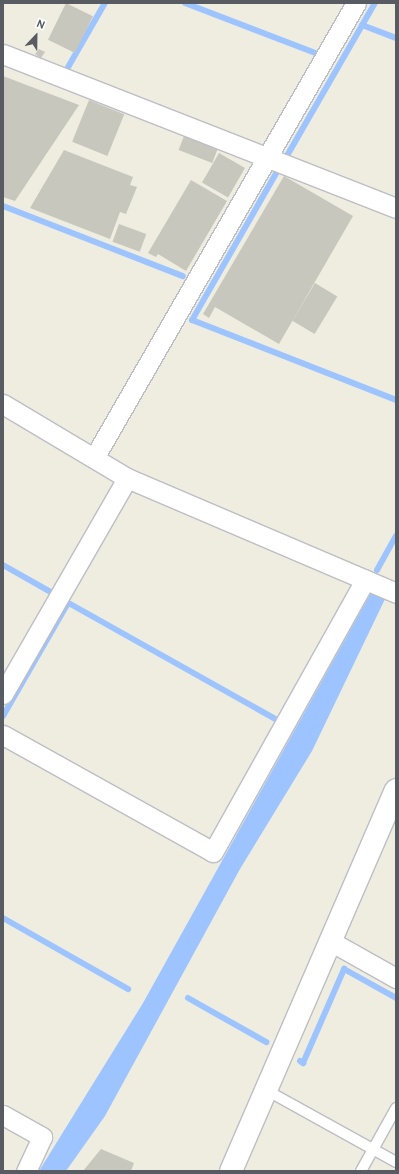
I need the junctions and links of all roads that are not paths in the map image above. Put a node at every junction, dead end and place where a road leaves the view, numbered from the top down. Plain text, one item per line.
1 (356, 3) edge
2 (3, 54) edge
3 (265, 158) junction
4 (396, 208) edge
5 (3, 404) edge
6 (94, 458) junction
7 (127, 478) junction
8 (366, 580) junction
9 (396, 593) edge
10 (3, 694) edge
11 (3, 734) edge
12 (396, 790) edge
13 (330, 941) junction
14 (396, 978) edge
15 (266, 1090) junction
16 (396, 1108) edge
17 (3, 1115) edge
18 (373, 1149) junction
19 (396, 1162) edge
20 (26, 1171) edge
21 (230, 1171) edge
22 (361, 1171) edge

1 - 3 street
2 - 3 street
3 - 4 street
3 - 6 street
5 - 6 street
6 - 7 street
7 - 8 street
7 - 10 street
8 - 9 street
8 - 11 street
12 - 13 street
13 - 14 street
13 - 15 street
15 - 18 lane
15 - 21 street
16 - 18 lane
17 - 20 street
18 - 19 lane
18 - 22 lane

